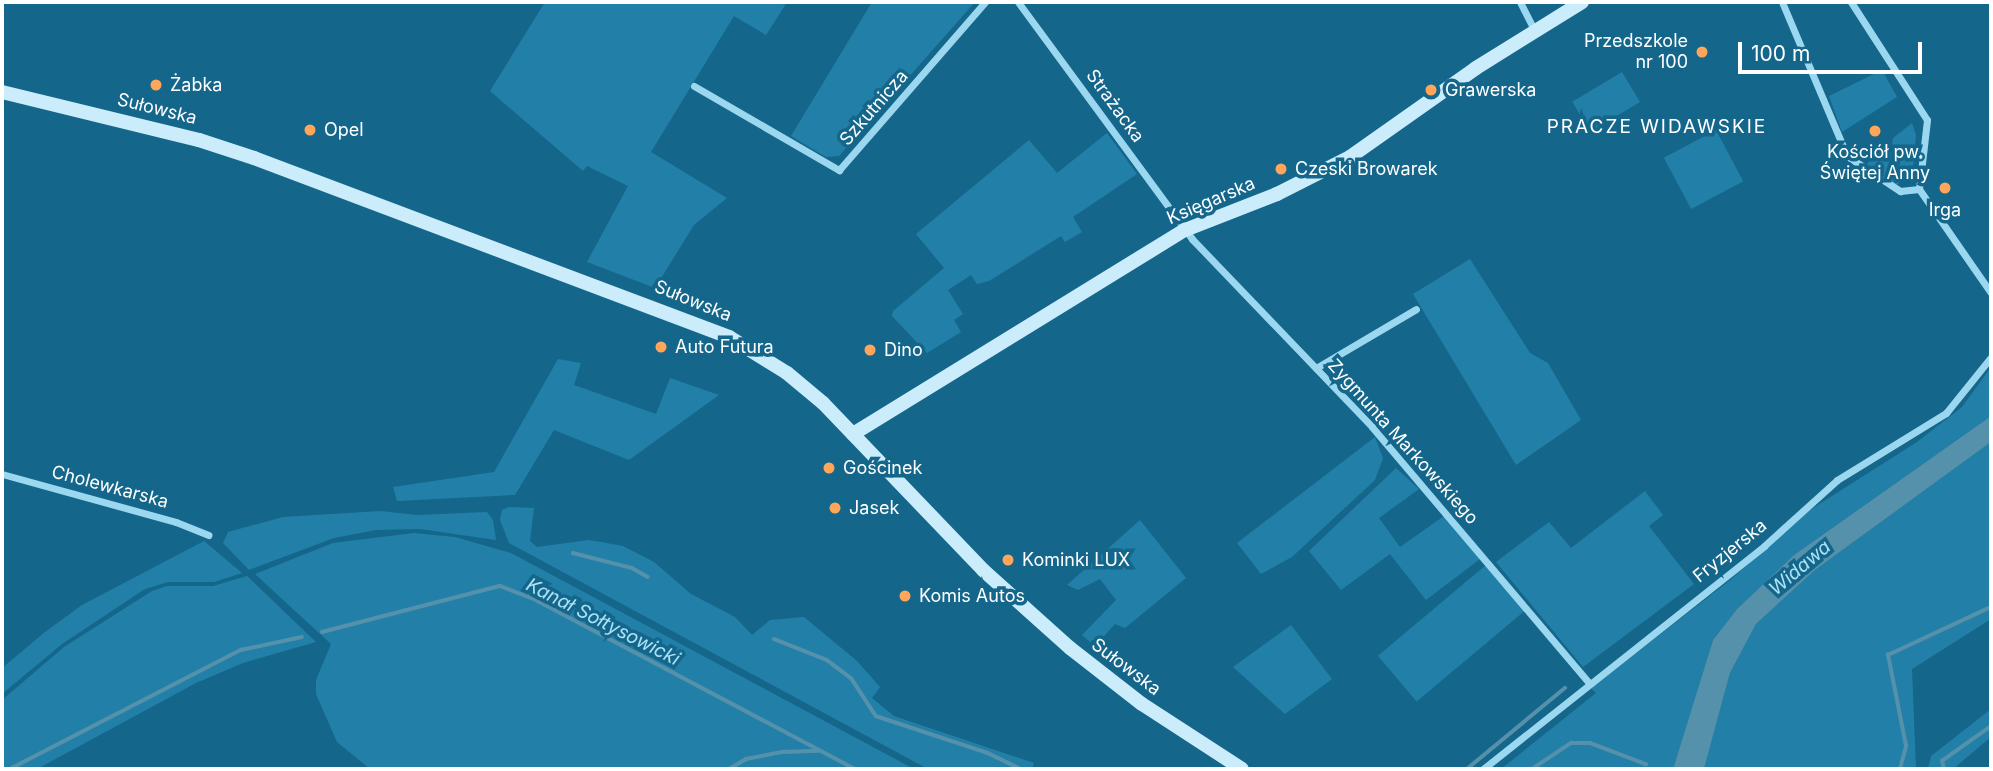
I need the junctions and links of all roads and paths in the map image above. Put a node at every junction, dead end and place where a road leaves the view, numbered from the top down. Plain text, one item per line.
1 (985, 2) edge
2 (1018, 2) edge
3 (1520, 2) edge
4 (1582, 2) edge
5 (1782, 2) edge
6 (1851, 2) edge
7 (1534, 30) junction
8 (694, 86) dead end
9 (2, 92) edge
10 (1919, 190) junction
11 (1185, 230) junction
12 (1991, 293) edge
13 (1416, 309) dead end
14 (1991, 357) edge
15 (1316, 368) junction
16 (853, 434) junction
17 (2, 474) edge
18 (208, 536) dead end
19 (1588, 682) junction
20 (1242, 769) edge
21 (1483, 769) edge

1 - 8 street, Szkutnicza
2 - 11 street, Strażacka
3 - 7 street
4 - 7 main road, Księgarska
5 - 10 street
6 - 10 street
7 - 11 main road, Księgarska
9 - 16 main road, Sułowska
10 - 12 street
11 - 15 street, Zygmunta Markowskiego
11 - 16 main road, Księgarska
13 - 15 street
14 - 19 street, Fryzjerska
15 - 19 street, Zygmunta Markowskiego
16 - 20 main road, Sułowska
17 - 18 street, Cholewkarska
19 - 21 street, Fryzjerska

